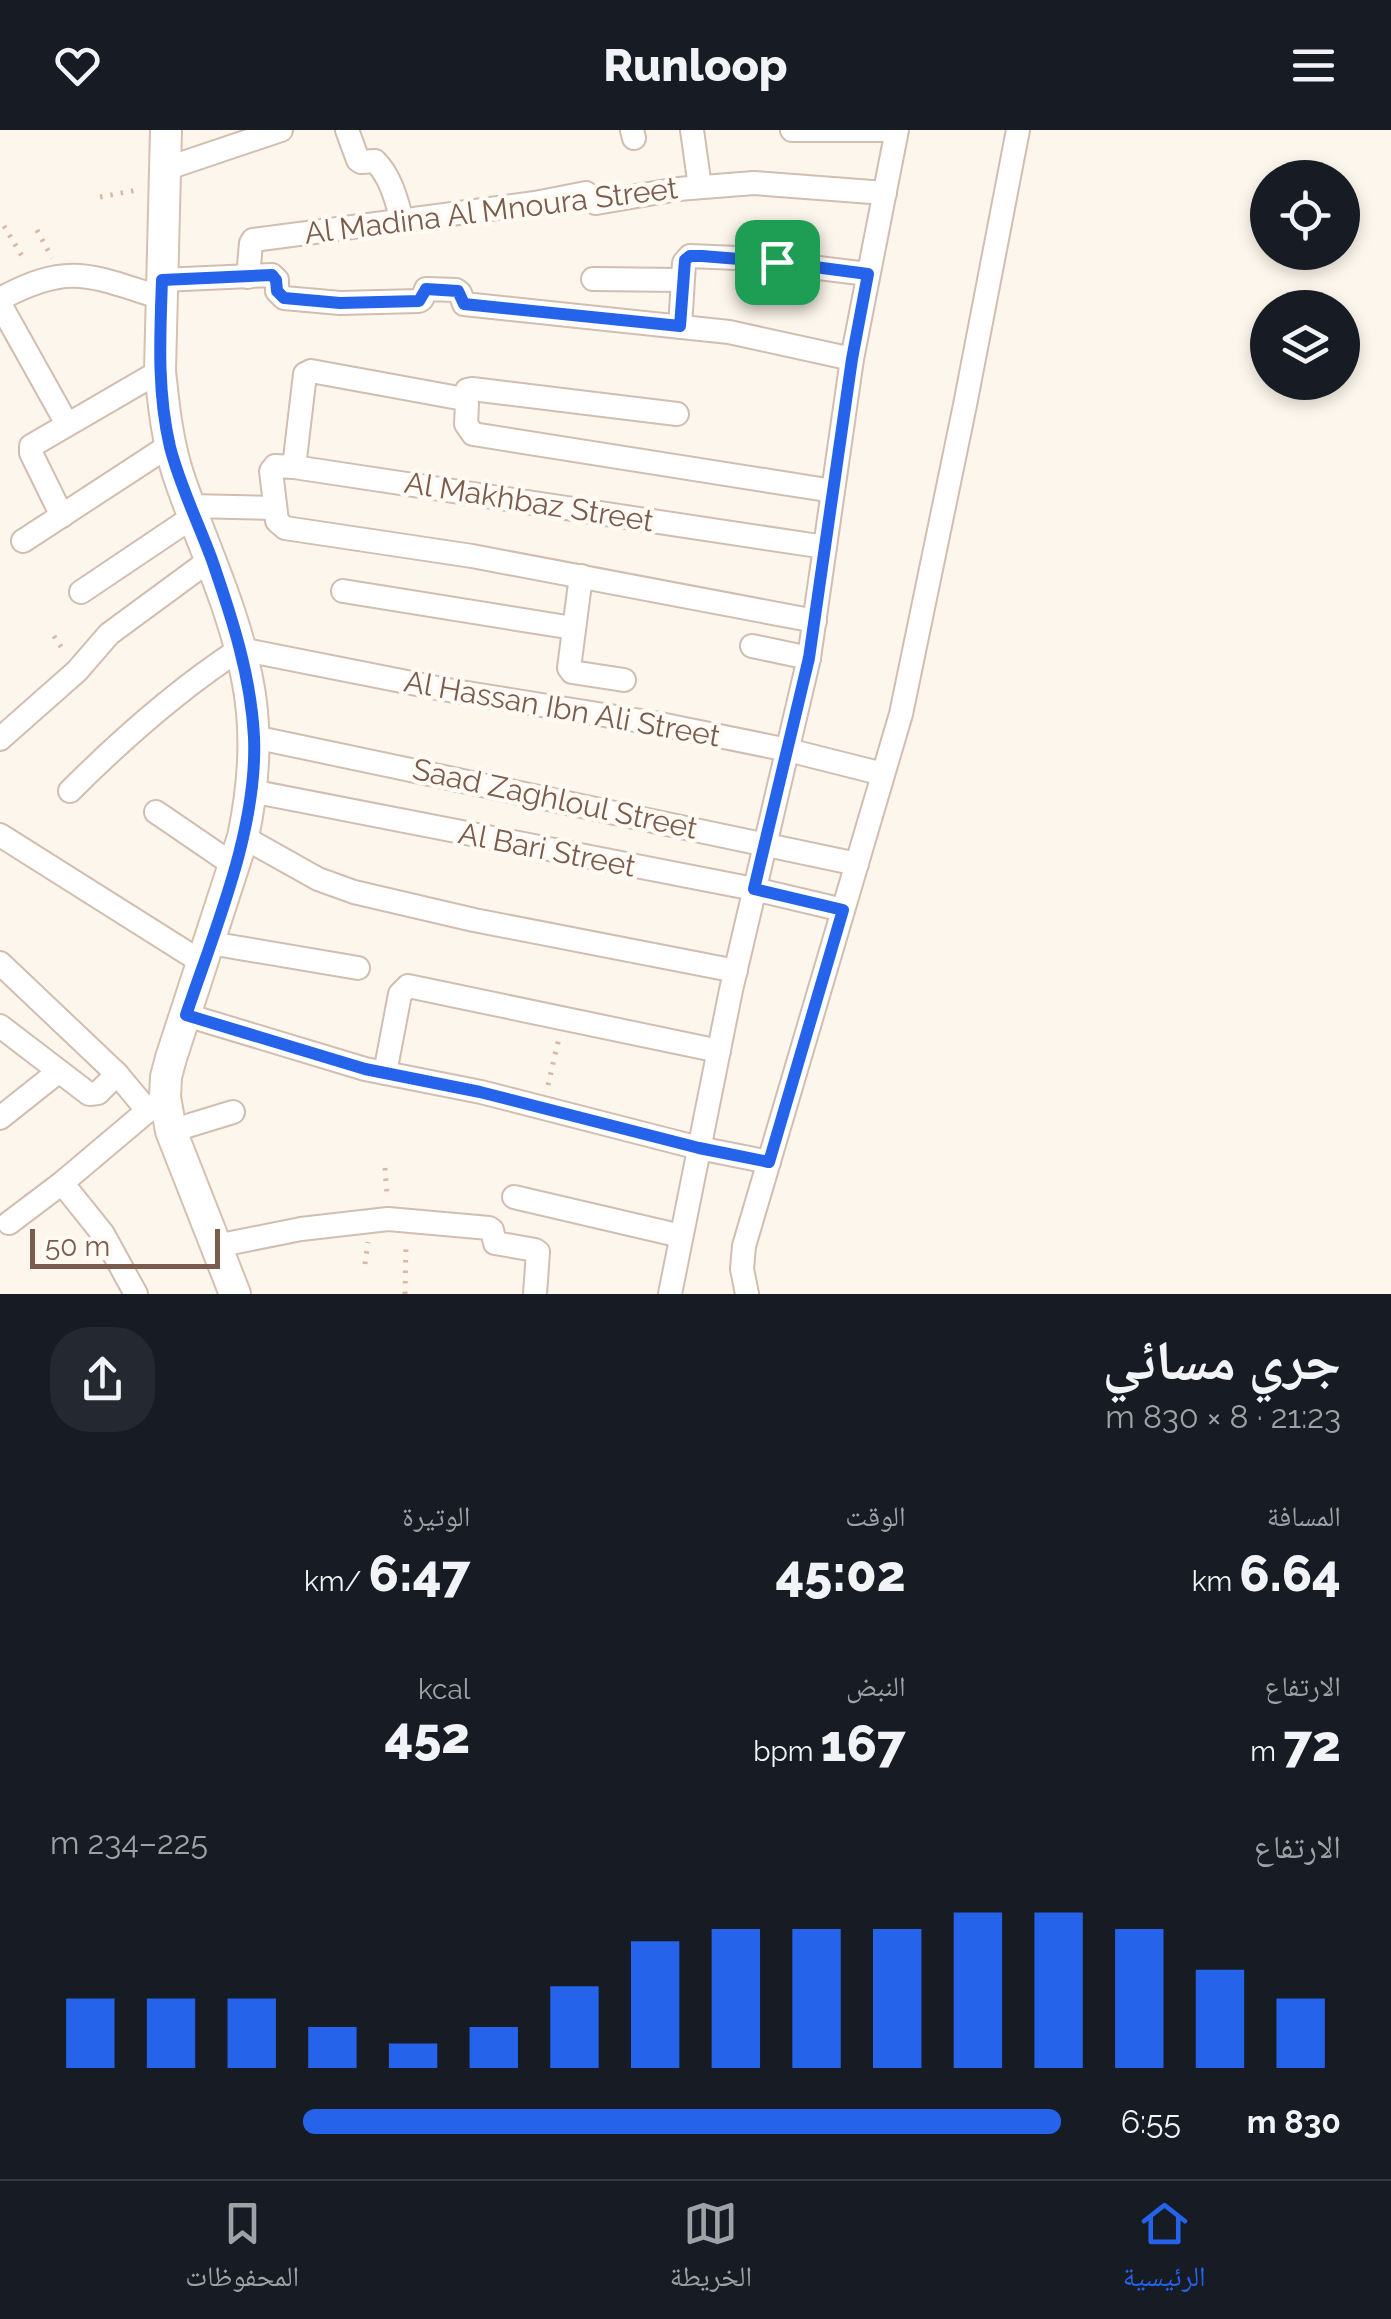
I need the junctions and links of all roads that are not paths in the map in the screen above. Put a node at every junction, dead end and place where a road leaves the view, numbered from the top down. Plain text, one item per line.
1 (166, 130) edge
2 (281, 130) edge
3 (347, 130) edge
4 (692, 130) edge
5 (792, 130) edge
6 (882, 130) edge
7 (897, 130) edge
8 (1018, 130) edge
9 (165, 177) junction
10 (700, 187) junction
11 (885, 193) junction
12 (402, 220) junction
13 (0, 270) edge
14 (868, 274) junction
15 (248, 276) junction
16 (593, 279) dead end
17 (682, 280) junction
18 (162, 290) junction
19 (5, 298) edge
20 (680, 326) junction
21 (852, 359) junction
22 (160, 371) junction
23 (464, 398) junction
24 (677, 414) dead end
25 (67, 424) junction
26 (170, 445) junction
27 (294, 467) junction
28 (833, 491) junction
29 (275, 508) junction
30 (192, 511) junction
31 (62, 516) junction
32 (23, 541) dead end
33 (825, 547) junction
34 (211, 559) junction
35 (580, 576) junction
36 (343, 591) dead end
37 (82, 592) dead end
38 (815, 621) junction
39 (573, 628) junction
40 (752, 646) dead end
41 (240, 649) junction
42 (809, 658) junction
43 (624, 680) dead end
44 (254, 737) junction
45 (0, 739) edge
46 (788, 750) junction
47 (883, 774) junction
48 (70, 791) dead end
49 (251, 791) junction
50 (156, 812) dead end
51 (0, 835) edge
52 (766, 843) junction
53 (239, 851) junction
54 (857, 864) junction
55 (754, 889) junction
56 (843, 910) junction
57 (207, 953) junction
58 (0, 963) edge
59 (358, 968) dead end
60 (736, 971) junction
61 (186, 1015) junction
62 (0, 1026) edge
63 (719, 1052) junction
64 (58, 1072) junction
65 (385, 1073) junction
66 (117, 1074) junction
67 (233, 1112) dead end
68 (161, 1113) junction
69 (0, 1118) edge
70 (699, 1148) junction
71 (769, 1162) junction
72 (62, 1183) junction
73 (514, 1197) dead end
74 (9, 1223) dead end
75 (681, 1236) junction
76 (216, 1246) junction
77 (136, 1294) edge
78 (235, 1294) edge
79 (535, 1294) edge
80 (670, 1294) edge
81 (747, 1294) edge

1 - 9 street
2 - 9 street
3 - 12 street
4 - 10 street
5 - 6 street
7 - 11 street
8 - 47 street
9 - 18 street
10 - 11 street, Al Madina Al Mnoura Street
10 - 12 street, Al Madina Al Mnoura Street
11 - 14 street
12 - 15 street, Al Madina Al Mnoura Street
13 - 19 street
14 - 17 street
14 - 21 street
15 - 18 street
15 - 20 street
16 - 17 street
17 - 20 street
18 - 19 street
18 - 22 street
19 - 25 street
20 - 21 street
21 - 28 street
22 - 25 street
22 - 26 street
23 - 24 street
23 - 27 street
23 - 28 street
25 - 31 street
26 - 30 street
26 - 31 street
27 - 29 street
27 - 33 street, Al Makhbaz Street
28 - 33 street
29 - 30 street
29 - 35 street
30 - 34 street
30 - 37 street
31 - 32 street
33 - 38 street
34 - 41 street
34 - 45 street
35 - 38 street
35 - 39 street
36 - 39 street
38 - 42 street
39 - 43 street
40 - 42 street
41 - 44 street
41 - 46 street, Al Hassan Ibn Ali Street
41 - 48 street
42 - 46 street
44 - 49 street
44 - 52 street, Saad Zaghloul Street
46 - 47 street, Al Hassan Ibn Ali Street
46 - 52 street
47 - 54 street
49 - 53 street
49 - 55 street, Al Bari Street
50 - 53 street
51 - 57 street
52 - 54 street, Saad Zaghloul Street
52 - 55 street
53 - 57 street
53 - 60 street
54 - 56 street
55 - 56 street, Al Bari Street
55 - 60 street
56 - 71 street
57 - 59 street
57 - 61 street
58 - 66 street
60 - 63 street
61 - 65 street
61 - 68 street
62 - 64 street
63 - 65 street
63 - 70 street
64 - 66 street
64 - 69 street
65 - 70 street
66 - 68 street
67 - 68 street
68 - 72 street
68 - 76 street
70 - 71 street
70 - 75 street
71 - 81 street
72 - 74 street
72 - 77 street
73 - 75 street
75 - 80 street
76 - 78 street
76 - 79 street

